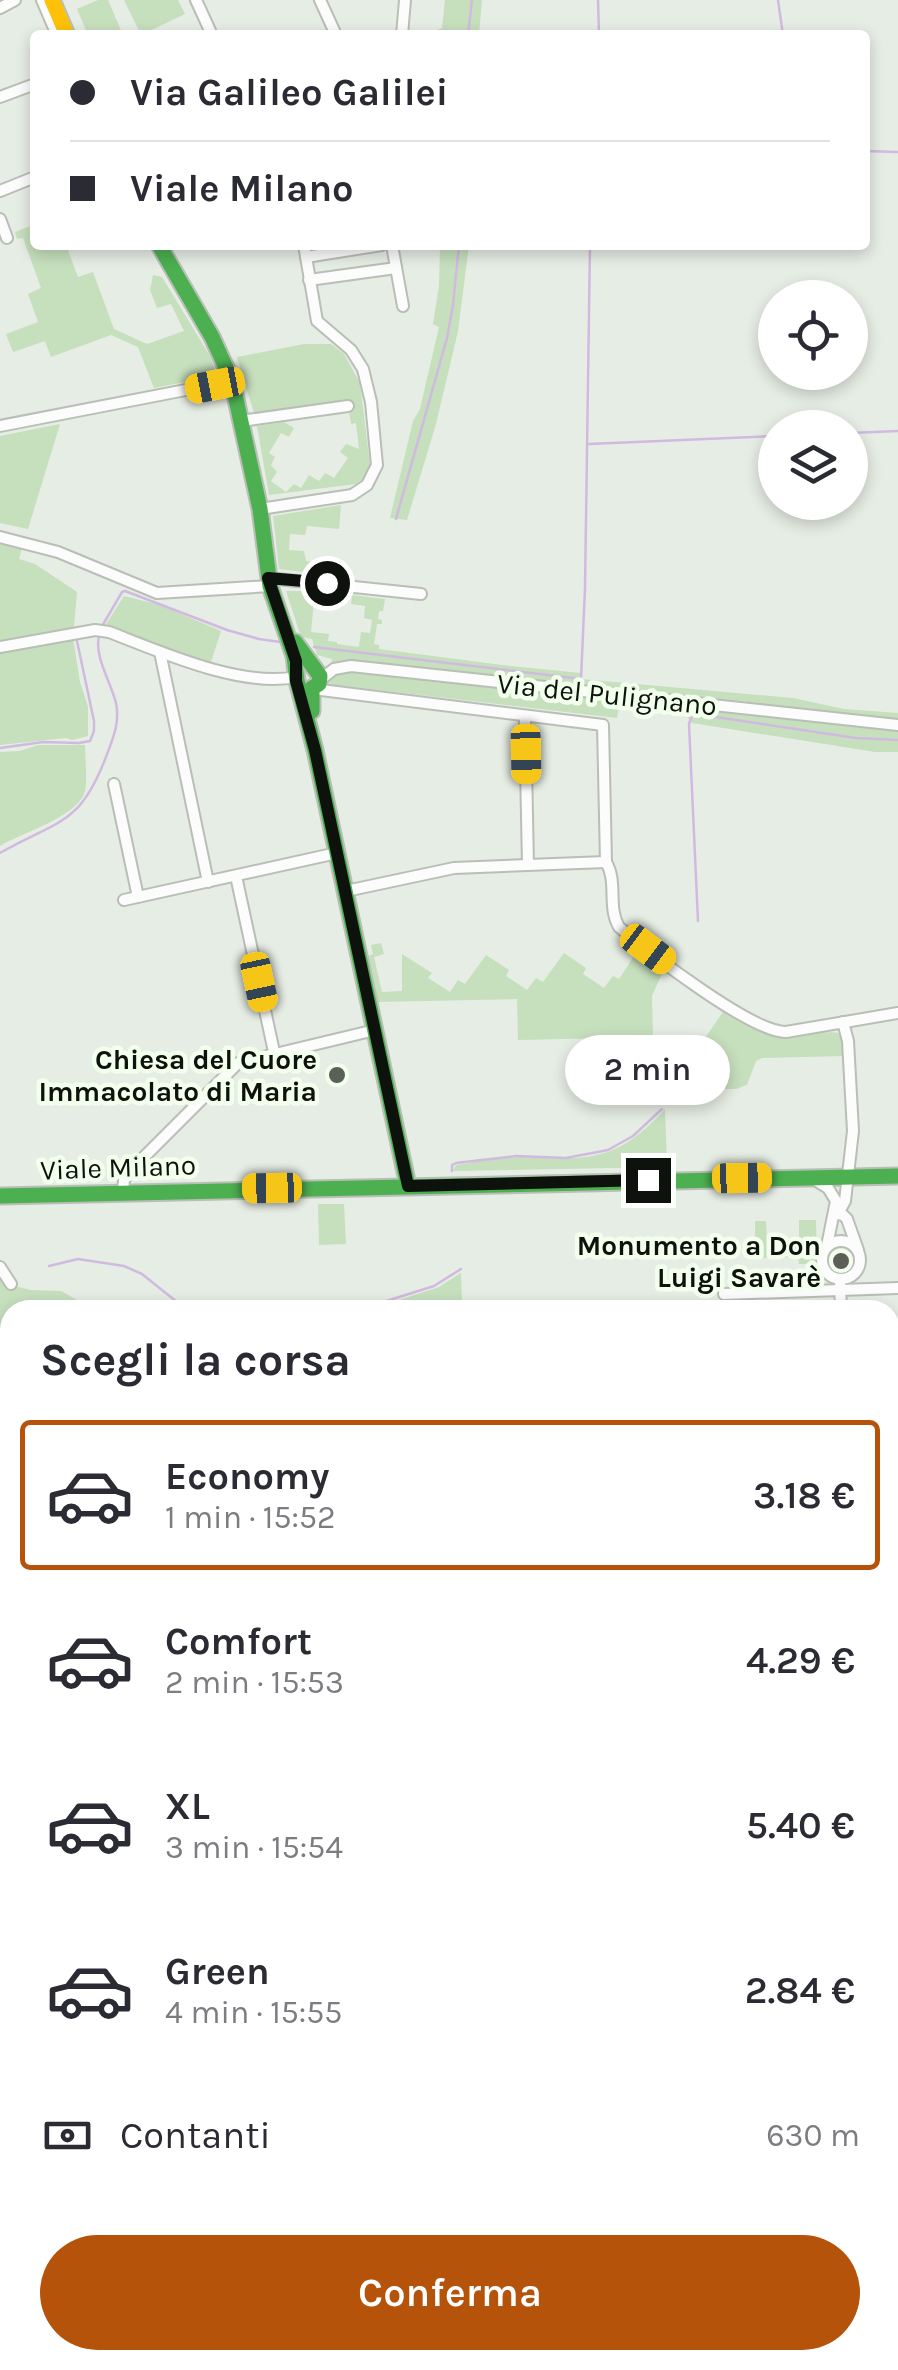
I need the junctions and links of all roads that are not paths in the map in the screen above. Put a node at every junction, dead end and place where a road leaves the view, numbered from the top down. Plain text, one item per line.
1 (15, 0) edge
2 (42, 0) edge
3 (196, 0) edge
4 (320, 0) edge
5 (405, 0) edge
6 (0, 8) edge
7 (53, 11) edge
8 (210, 30) edge
9 (334, 30) edge
10 (402, 30) edge
11 (30, 86) edge
12 (0, 98) edge
13 (30, 180) edge
14 (0, 192) edge
15 (0, 220) edge
16 (7, 238) dead end
17 (159, 250) edge
18 (393, 250) edge
19 (304, 251) edge
20 (396, 268) junction
21 (309, 280) junction
22 (402, 306) dead end
23 (232, 382) junction
24 (348, 406) dead end
25 (241, 421) junction
26 (0, 426) edge
27 (260, 508) junction
28 (0, 536) edge
29 (269, 582) junction
30 (420, 594) dead end
31 (0, 647) edge
32 (160, 652) junction
33 (306, 678) junction
34 (525, 717) junction
35 (898, 724) edge
36 (114, 784) dead end
37 (338, 853) junction
38 (606, 862) junction
39 (528, 865) junction
40 (236, 876) junction
41 (208, 882) junction
42 (346, 892) junction
43 (138, 897) junction
44 (124, 900) dead end
45 (898, 1013) edge
46 (844, 1022) junction
47 (375, 1030) junction
48 (274, 1052) junction
49 (398, 1141) junction
50 (898, 1176) edge
51 (810, 1177) junction
52 (847, 1177) junction
53 (408, 1186) junction
54 (377, 1187) junction
55 (123, 1192) junction
56 (0, 1196) edge
57 (834, 1213) junction
58 (827, 1248) junction
59 (858, 1251) junction
60 (0, 1268) edge
61 (11, 1284) dead end
62 (841, 1284) junction
63 (898, 1288) edge
64 (724, 1294) dead end
65 (842, 1300) edge

1 - 6 street
2 - 7 street
3 - 8 street
4 - 9 street
5 - 10 street
11 - 12 street
13 - 14 street
15 - 16 street
17 - 23 street
18 - 20 street
19 - 21 street
20 - 21 street
20 - 22 street
21 - 27 street
23 - 25 street
23 - 26 street
24 - 25 street
25 - 27 street
27 - 29 street
28 - 29 street
29 - 30 street
29 - 33 street
31 - 32 street
32 - 33 street
32 - 41 street
33 - 34 street
33 - 35 street, Via del Pulignano
33 - 37 street
34 - 38 street
34 - 39 street
36 - 43 street
37 - 40 street
37 - 42 street
38 - 39 street
38 - 46 street
39 - 42 street
40 - 41 street
40 - 48 street
41 - 43 street
42 - 47 street
43 - 44 street
45 - 46 street
46 - 52 street
47 - 48 street
47 - 49 street
48 - 55 street
49 - 53 street
49 - 54 street
50 - 52 street, Viale Milano
51 - 52 street, Viale Milano
51 - 53 street, Viale Milano
51 - 57 street
52 - 57 street
53 - 54 street, Viale Milano
54 - 55 street, Viale Milano
55 - 56 street, Viale Milano
57 - 58 street
57 - 59 street
58 - 59 street
58 - 62 street
59 - 62 street
60 - 61 street
62 - 63 street
62 - 64 street
62 - 65 street

